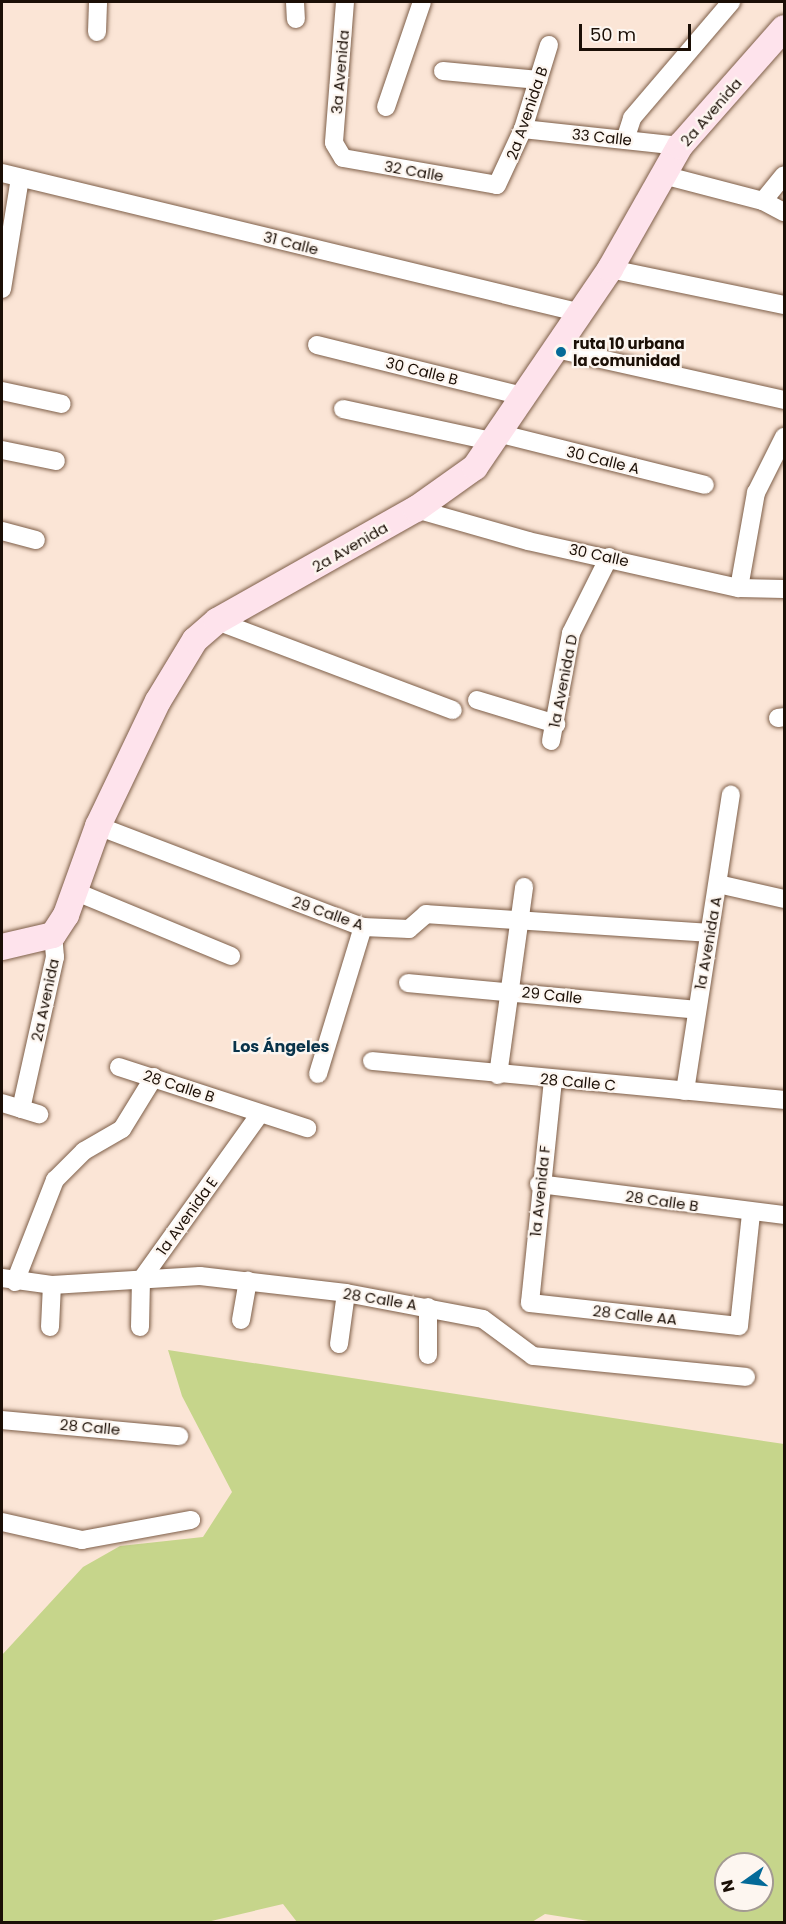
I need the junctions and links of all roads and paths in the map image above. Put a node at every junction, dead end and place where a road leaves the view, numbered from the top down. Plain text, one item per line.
1 (98, 2) edge
2 (345, 2) edge
3 (422, 2) edge
4 (731, 2) edge
5 (784, 28) edge
6 (98, 32) dead end
7 (549, 45) dead end
8 (443, 71) dead end
9 (539, 80) junction
10 (386, 107) dead end
11 (523, 129) junction
12 (625, 140) junction
13 (334, 143) joint
14 (680, 146) junction
15 (2, 173) edge
16 (784, 175) edge
17 (667, 176) junction
18 (20, 177) junction
19 (503, 181) joint
20 (763, 201) junction
21 (784, 212) edge
22 (610, 268) junction
23 (2, 289) edge
24 (784, 305) edge
25 (581, 313) junction
26 (317, 345) dead end
27 (556, 349) junction
28 (2, 391) edge
29 (526, 397) junction
30 (784, 400) edge
31 (62, 404) dead end
32 (343, 409) dead end
33 (784, 437) edge
34 (498, 438) junction
35 (2, 450) edge
36 (56, 461) dead end
37 (705, 485) dead end
38 (416, 509) junction
39 (2, 531) edge
40 (36, 540) dead end
41 (609, 557) junction
42 (739, 588) junction
43 (784, 589) edge
44 (217, 621) junction
45 (477, 700) dead end
46 (453, 710) dead end
47 (556, 724) junction
48 (551, 741) dead end
49 (732, 795) dead end
50 (98, 826) junction
51 (718, 884) junction
52 (524, 887) dead end
53 (74, 891) junction
54 (784, 899) edge
55 (516, 920) junction
56 (363, 927) junction
57 (709, 933) junction
58 (53, 934) junction
59 (2, 947) edge
60 (231, 956) dead end
61 (408, 983) dead end
62 (508, 991) junction
63 (697, 1010) junction
64 (372, 1061) dead end
65 (118, 1067) dead end
66 (318, 1074) dead end
67 (498, 1075) junction
68 (154, 1077) junction
69 (553, 1080) junction
70 (685, 1091) junction
71 (784, 1100) edge
72 (2, 1103) edge
73 (21, 1109) junction
74 (39, 1114) dead end
75 (260, 1114) junction
76 (307, 1128) dead end
77 (539, 1184) junction
78 (751, 1213) junction
79 (784, 1215) edge
80 (8, 1280) edge
81 (141, 1280) junction
82 (248, 1281) junction
83 (52, 1286) junction
84 (346, 1293) junction
85 (530, 1303) joint
86 (428, 1307) junction
87 (241, 1320) dead end
88 (50, 1327) dead end
89 (140, 1327) dead end
90 (339, 1344) dead end
91 (428, 1355) dead end
92 (747, 1377) dead end
93 (2, 1420) edge
94 (179, 1436) dead end
95 (191, 1520) dead end
96 (2, 1522) edge

1 - 6 street
2 - 13 street, 3a Avenida
3 - 10 street
4 - 12 street
5 - 14 street, 2a Avenida
7 - 9 street, 2a Avenida B
8 - 9 street
9 - 11 street, 2a Avenida B
11 - 12 street, 33 Calle
11 - 19 street, 2a Avenida B
12 - 14 street, 33 Calle
13 - 19 street, 32 Calle
14 - 17 street, 2a Avenida
15 - 18 street, 31 Calle
16 - 20 street
17 - 20 street
17 - 22 street, 2a Avenida
18 - 23 street
18 - 25 street, 31 Calle
20 - 21 street
22 - 24 street
22 - 25 street, 2a Avenida
25 - 27 street, 2a Avenida
26 - 29 street, 30 Calle B
27 - 29 street, 2a Avenida
27 - 30 street
28 - 31 street
29 - 34 street, 2a Avenida
32 - 34 street, 30 Calle A
33 - 42 street
34 - 37 street, 30 Calle A
34 - 38 street, 2a Avenida
35 - 36 street
38 - 41 street, 30 Calle
38 - 44 street, 2a Avenida
39 - 40 street
41 - 42 street, 30 Calle
41 - 47 street, 1a Avenida D
42 - 43 street, 30 Calle
44 - 46 street
44 - 50 street, 2a Avenida
45 - 47 street
47 - 48 street, 1a Avenida D
49 - 51 street, 1a Avenida A
50 - 53 street, 2a Avenida
50 - 56 street, 29 Calle A
51 - 54 street
51 - 57 street, 1a Avenida A
52 - 55 street
53 - 58 street, 2a Avenida
53 - 60 street
55 - 56 street, 29 Calle A
55 - 57 street, 29 Calle A
55 - 62 street
56 - 66 street
57 - 63 street, 1a Avenida A
58 - 59 street
58 - 73 street, 2a Avenida
61 - 62 street, 29 Calle
62 - 63 street, 29 Calle
62 - 67 street
63 - 70 street, 1a Avenida A
64 - 67 street, 28 Calle C
65 - 68 street, 28 Calle B
67 - 69 street, 28 Calle C
68 - 75 street, 28 Calle B
68 - 80 street
69 - 70 street, 28 Calle C
69 - 77 street, 1a Avenida F
70 - 71 street, 28 Calle C
72 - 73 street
73 - 74 street
75 - 76 street, 28 Calle B
75 - 81 street, 1a Avenida E
77 - 78 street, 28 Calle B
77 - 85 street, 1a Avenida F
78 - 79 street, 28 Calle B
78 - 85 street, 28 Calle AA
80 - 83 street, 28 Calle A
81 - 82 street, 28 Calle A
81 - 83 street, 28 Calle A
81 - 89 street
82 - 84 street, 28 Calle A
82 - 87 street
83 - 88 street
84 - 86 street, 28 Calle A
84 - 90 street
86 - 91 street
86 - 92 street, 28 Calle A
93 - 94 street, 28 Calle
95 - 96 street

